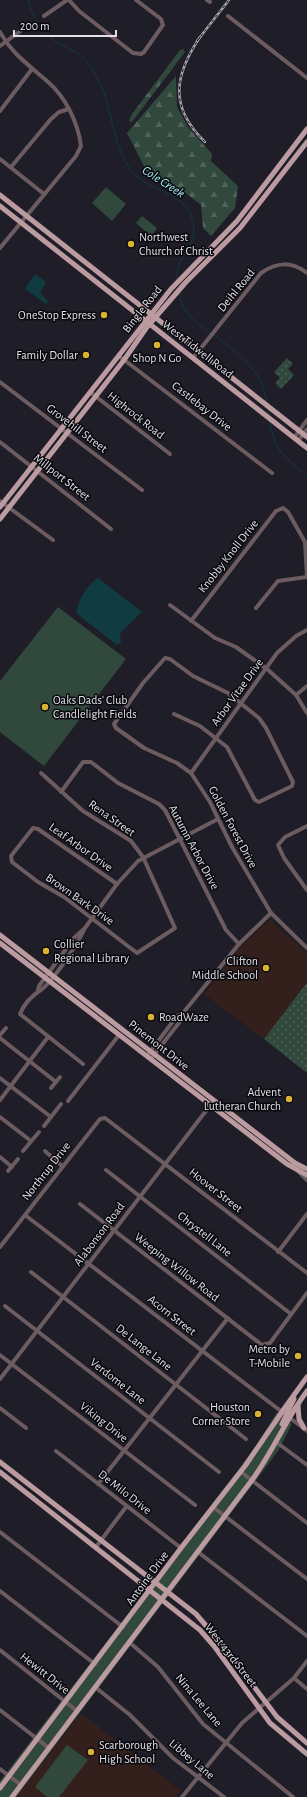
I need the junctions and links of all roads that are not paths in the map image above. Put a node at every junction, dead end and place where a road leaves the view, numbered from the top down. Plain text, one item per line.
1 (68, 0) edge
2 (136, 0) edge
3 (44, 16) dead end
4 (228, 16) dead end
5 (26, 27) dead end
6 (0, 32) edge
7 (6, 42) junction
8 (0, 46) edge
9 (32, 69) junction
10 (307, 78) edge
11 (69, 109) junction
12 (0, 111) edge
13 (307, 129) edge
14 (307, 142) edge
15 (289, 153) junction
16 (295, 157) junction
17 (0, 159) edge
18 (11, 167) junction
19 (44, 194) junction
20 (0, 195) edge
21 (0, 206) edge
22 (249, 206) junction
23 (254, 210) junction
24 (26, 216) junction
25 (21, 222) junction
26 (0, 248) edge
27 (71, 252) junction
28 (66, 258) junction
29 (199, 259) junction
30 (204, 264) junction
31 (307, 273) edge
32 (104, 278) junction
33 (100, 284) junction
34 (150, 314) junction
35 (155, 318) junction
36 (145, 320) junction
37 (150, 324) junction
38 (198, 352) junction
39 (119, 356) junction
40 (193, 358) junction
41 (124, 360) junction
42 (229, 376) junction
43 (0, 382) edge
44 (225, 383) junction
45 (90, 392) junction
46 (96, 396) junction
47 (307, 420) edge
48 (61, 428) junction
49 (66, 433) junction
50 (304, 433) edge
51 (296, 439) junction
52 (0, 442) edge
53 (307, 448) edge
54 (170, 454) dead end
55 (32, 466) junction
56 (38, 470) junction
57 (272, 473) dead end
58 (142, 490) dead end
59 (1, 503) edge
60 (9, 507) junction
61 (0, 519) edge
62 (111, 529) dead end
63 (53, 540) dead end
64 (307, 577) edge
65 (170, 605) dead end
66 (256, 608) dead end
67 (191, 621) junction
68 (307, 630) edge
69 (267, 669) junction
70 (307, 686) edge
71 (296, 695) junction
72 (241, 703) junction
73 (307, 713) edge
74 (174, 714) dead end
75 (216, 738) junction
76 (41, 773) dead end
77 (190, 773) junction
78 (61, 792) junction
79 (218, 819) junction
80 (307, 826) edge
81 (180, 838) junction
82 (18, 846) joint
83 (143, 857) junction
84 (117, 884) junction
85 (307, 890) edge
86 (270, 913) junction
87 (92, 918) junction
88 (0, 935) edge
89 (0, 943) edge
90 (152, 944) joint
91 (239, 944) junction
92 (307, 948) edge
93 (49, 977) junction
94 (183, 1013) junction
95 (98, 1015) junction
96 (6, 1028) dead end
97 (168, 1028) junction
98 (172, 1031) junction
99 (119, 1035) junction
100 (0, 1037) edge
101 (48, 1037) junction
102 (151, 1055) junction
103 (29, 1061) junction
104 (83, 1064) dead end
105 (60, 1077) dead end
106 (0, 1078) edge
107 (56, 1082) junction
108 (10, 1086) junction
109 (51, 1088) dead end
110 (0, 1100) edge
111 (214, 1100) junction
112 (68, 1101) dead end
113 (61, 1104) dead end
114 (210, 1105) junction
115 (0, 1117) edge
116 (51, 1117) junction
117 (113, 1123) joint
118 (44, 1126) dead end
119 (252, 1130) junction
120 (39, 1132) dead end
121 (248, 1134) junction
122 (31, 1141) junction
123 (23, 1151) dead end
124 (45, 1151) dead end
125 (0, 1157) edge
126 (18, 1158) dead end
127 (165, 1164) junction
128 (293, 1165) junction
129 (12, 1166) junction
130 (62, 1166) junction
131 (307, 1169) edge
132 (106, 1170) dead end
133 (8, 1171) dead end
134 (298, 1171) junction
135 (307, 1175) edge
136 (307, 1180) edge
137 (140, 1196) junction
138 (80, 1204) dead end
139 (307, 1214) edge
140 (25, 1215) junction
141 (114, 1230) junction
142 (0, 1247) edge
143 (278, 1252) junction
144 (89, 1263) junction
145 (31, 1272) dead end
146 (307, 1273) edge
147 (307, 1293) edge
148 (63, 1297) junction
149 (5, 1306) dead end
150 (291, 1314) junction
151 (228, 1318) junction
152 (37, 1331) junction
153 (201, 1351) junction
154 (0, 1355) edge
155 (12, 1364) junction
156 (307, 1377) edge
157 (0, 1379) edge
158 (175, 1384) junction
159 (307, 1390) edge
160 (298, 1404) junction
161 (0, 1408) edge
162 (285, 1414) junction
163 (149, 1418) junction
164 (26, 1428) dead end
165 (305, 1430) edge
166 (246, 1439) dead end
167 (276, 1442) junction
168 (124, 1450) junction
169 (56, 1451) dead end
170 (0, 1462) edge
171 (307, 1465) edge
172 (6, 1466) junction
173 (219, 1472) dead end
174 (241, 1472) junction
175 (0, 1473) edge
176 (252, 1480) junction
177 (98, 1484) junction
178 (53, 1503) junction
179 (194, 1505) dead end
180 (126, 1506) junction
181 (213, 1507) junction
182 (48, 1509) junction
183 (225, 1516) junction
184 (307, 1523) edge
185 (0, 1532) edge
186 (101, 1540) junction
187 (96, 1546) junction
188 (181, 1548) junction
189 (198, 1552) junction
190 (307, 1578) edge
191 (157, 1583) junction
192 (151, 1590) junction
193 (168, 1591) junction
194 (0, 1592) edge
195 (162, 1599) junction
196 (123, 1627) junction
197 (307, 1636) edge
198 (129, 1642) junction
199 (220, 1642) junction
200 (214, 1646) junction
201 (0, 1650) edge
202 (307, 1661) edge
203 (95, 1664) junction
204 (294, 1678) junction
205 (95, 1687) junction
206 (307, 1689) edge
207 (66, 1702) junction
208 (266, 1703) junction
209 (259, 1708) junction
210 (0, 1710) edge
211 (77, 1711) junction
212 (38, 1739) junction
213 (224, 1743) junction
214 (307, 1743) edge
215 (49, 1748) junction
216 (307, 1754) edge
217 (0, 1769) edge
218 (9, 1776) junction
219 (198, 1777) junction
220 (21, 1785) junction
221 (0, 1788) edge
222 (12, 1797) edge
223 (182, 1797) edge
224 (224, 1797) edge
225 (293, 1797) edge

1 - 2 street
1 - 3 street
4 - 10 street
5 - 7 street
6 - 7 street
7 - 8 street
7 - 9 street
9 - 11 street
9 - 12 street
11 - 18 street
11 - 19 street
13 - 15 main road, Bingle Road
14 - 16 main road, Bingle Road
15 - 16 main road
15 - 22 main road, Bingle Road
16 - 23 main road, Bingle Road
17 - 18 street
18 - 19 street
19 - 24 street
20 - 24 main road, West Tidwell Road
21 - 25 main road, West Tidwell Road
22 - 23 main road
22 - 29 main road, Bingle Road
23 - 30 main road, Bingle Road
24 - 25 street
24 - 27 main road, West Tidwell Road
25 - 26 street
25 - 28 main road, West Tidwell Road
27 - 28 main road
27 - 32 main road, West Tidwell Road
28 - 33 main road, West Tidwell Road
29 - 30 main road
29 - 34 main road, Bingle Road
30 - 35 main road, Bingle Road
31 - 38 street, Deihl Road
32 - 33 main road
32 - 34 main road, West Tidwell Road
33 - 36 main road, West Tidwell Road
34 - 35 main road, West Tidwell Road
34 - 36 main road, Bingle Road
35 - 37 main road, Bingle Road
35 - 38 main road, West Tidwell Road
36 - 37 main road, West Tidwell Road
36 - 39 main road, Bingle Road
37 - 40 main road, West Tidwell Road
37 - 41 main road, Bingle Road
38 - 40 street, Deihl Road
38 - 42 main road, West Tidwell Road
39 - 41 street, Castlebay Drive
39 - 45 main road, Bingle Road
40 - 44 main road, West Tidwell Road
41 - 46 main road, Bingle Road
41 - 57 street, Castlebay Drive
42 - 44 main road
42 - 50 main road, West Tidwell Road
43 - 48 street, Grovehill Street
44 - 51 main road, West Tidwell Road
45 - 46 street, Highrock Road
45 - 48 main road, Bingle Road
46 - 49 main road, Bingle Road
46 - 54 street, Highrock Road
47 - 50 street
48 - 49 street, Grovehill Street
48 - 55 main road, Bingle Road
49 - 56 main road, Bingle Road
49 - 58 street, Grovehill Street
50 - 51 street
51 - 53 main road, West Tidwell Road
52 - 55 street, Millport Street
55 - 56 street, Millport Street
55 - 59 main road, Bingle Road
56 - 60 main road, Bingle Road
56 - 62 street, Millport Street
59 - 60 street
60 - 61 main road, Bingle Road
60 - 63 street
64 - 66 street
64 - 67 street, Knobby Knoll Drive
65 - 67 street
67 - 69 street
68 - 69 street, Arbor Vitae Drive
69 - 71 street
69 - 72 street, Arbor Vitae Drive
70 - 71 street
71 - 73 street
72 - 75 street, Arbor Vitae Drive
72 - 75 street
72 - 77 street, Golden Forest Drive
74 - 75 street
75 - 77 street, Arbor Vitae Drive
76 - 78 street, Rena Street
77 - 79 street, Golden Forest Drive
78 - 81 street, Autumn Arbor Drive
78 - 83 street, Rena Street
79 - 81 street
79 - 86 street, Golden Forest Drive
80 - 85 street
81 - 83 street
81 - 91 street, Autumn Arbor Drive
82 - 84 street, Leaf Arbor Drive
82 - 87 street, Brown Bark Drive
83 - 84 street
83 - 90 street, Rena Street
84 - 87 street
86 - 91 street
86 - 92 street, Golden Forest Drive
87 - 90 street, Brown Bark Drive
87 - 93 street
88 - 93 main road, Pinemont Drive
89 - 93 main road, Pinemont Drive
91 - 94 street
93 - 95 main road, Pinemont Drive
93 - 101 street
94 - 97 street
94 - 98 street
95 - 99 main road, Pinemont Drive
95 - 102 main road, Pinemont Drive
96 - 100 street
97 - 98 street
97 - 102 street
98 - 102 street
99 - 102 main road, Pinemont Drive
99 - 112 street
100 - 103 street
101 - 103 street
101 - 104 street
102 - 111 main road, Pinemont Drive
102 - 114 main road, Pinemont Drive
103 - 107 street
103 - 108 street
105 - 107 street
106 - 108 street
107 - 109 street
108 - 110 street
108 - 116 street
111 - 114 street, Alabonson Road
111 - 119 main road, Pinemont Drive
113 - 116 street
114 - 121 main road, Pinemont Drive
114 - 127 street, Alabonson Road
115 - 122 street
116 - 118 street
117 - 127 street, Hoover Street
117 - 130 street, Northrup Drive
119 - 121 main road
119 - 128 main road, Pinemont Drive
120 - 122 street
121 - 128 main road, Pinemont Drive
122 - 123 street
124 - 130 street
125 - 129 street
126 - 129 street
127 - 137 street, Alabonson Road
127 - 143 street, Hoover Street
128 - 131 main road, Pinemont Drive
128 - 134 main road, Pinemont Drive
129 - 133 street
130 - 140 street, Northrup Drive
132 - 137 street, Chrystell Lane
134 - 135 main road, Pinemont Drive
134 - 136 street
137 - 141 street, Alabonson Road
137 - 150 street, Chrystell Lane
138 - 141 street, Weeping Willow Road
139 - 143 street
140 - 142 street, Northrup Drive
140 - 144 street, Acorn Street
141 - 144 street, Alabonson Road
141 - 151 street, Weeping Willow Road
143 - 146 street, Hoover Street
144 - 148 street, Alabonson Road
144 - 153 street, Acorn Street
145 - 148 street, De Lange Lane
147 - 150 street
148 - 152 street, Alabonson Road
148 - 158 street, De Lange Lane
149 - 152 street, Verdome Lane
150 - 151 street, Weeping Willow Road
151 - 153 street
152 - 155 street, Alabonson Road
152 - 163 street, Verdome Lane
153 - 158 street
153 - 162 street, Acorn Street
154 - 155 street, Viking Drive
155 - 157 street, Alabonson Road
155 - 168 street, Viking Drive
156 - 162 main road, Antoine Drive
158 - 163 street
158 - 166 street, De Lange Lane
159 - 160 main road, Antoine Drive
160 - 162 main road, Antoine Drive
160 - 165 main road
161 - 164 street
162 - 165 street, Acorn Street
162 - 167 main road, Antoine Drive
162 - 174 main road, Antoine Drive
163 - 168 street
163 - 173 street, Verdome Lane
167 - 171 street
167 - 176 main road, Antoine Drive
168 - 177 street
168 - 179 street, Viking Drive
169 - 177 street, De Milo Drive
170 - 172 main road, West 43rd Street
172 - 175 street
172 - 178 main road, West 43rd Street
174 - 176 street
174 - 181 main road, Antoine Drive
175 - 182 main road, West 43rd Street
176 - 183 main road, Antoine Drive
176 - 184 street
177 - 180 street, De Milo Drive
178 - 182 main road
178 - 186 main road, West 43rd Street
180 - 186 street
180 - 188 street, De Milo Drive
181 - 183 street
181 - 188 main road, Antoine Drive
182 - 187 main road, West 43rd Street
183 - 189 main road, Antoine Drive
183 - 190 street
185 - 196 street
186 - 187 street
186 - 191 main road, West 43rd Street
187 - 192 main road, West 43rd Street
188 - 191 main road, Antoine Drive
189 - 193 main road, Antoine Drive
189 - 197 street
191 - 192 main road, Antoine Drive
191 - 193 main road, West 43rd Street
192 - 195 main road, West 43rd Street
192 - 196 main road, Antoine Drive
193 - 195 main road, Antoine Drive
193 - 199 main road, West 43rd Street
194 - 203 street
195 - 198 main road, Antoine Drive
195 - 200 main road, West 43rd Street
196 - 203 main road, Antoine Drive
198 - 205 main road, Antoine Drive
198 - 213 street, Nina Lee Lane
199 - 200 main road
199 - 208 main road, West 43rd Street
200 - 209 main road, West 43rd Street
201 - 207 street, Hewitt Drive
202 - 204 street
203 - 207 main road, Antoine Drive
204 - 206 street
204 - 208 street
205 - 211 main road, Antoine Drive
205 - 219 street, Libbey Lane
207 - 211 street, Hewitt Drive
207 - 212 main road, Antoine Drive
208 - 209 street
208 - 214 main road, West 43rd Street
209 - 213 street
209 - 216 main road, West 43rd Street
210 - 212 street
211 - 215 main road, Antoine Drive
212 - 215 street
212 - 218 main road, Antoine Drive
213 - 219 street
213 - 225 street, Nina Lee Lane
215 - 220 main road, Antoine Drive
217 - 218 street
218 - 220 street
218 - 221 main road, Antoine Drive
219 - 223 street
219 - 224 street, Libbey Lane
220 - 222 main road, Antoine Drive

